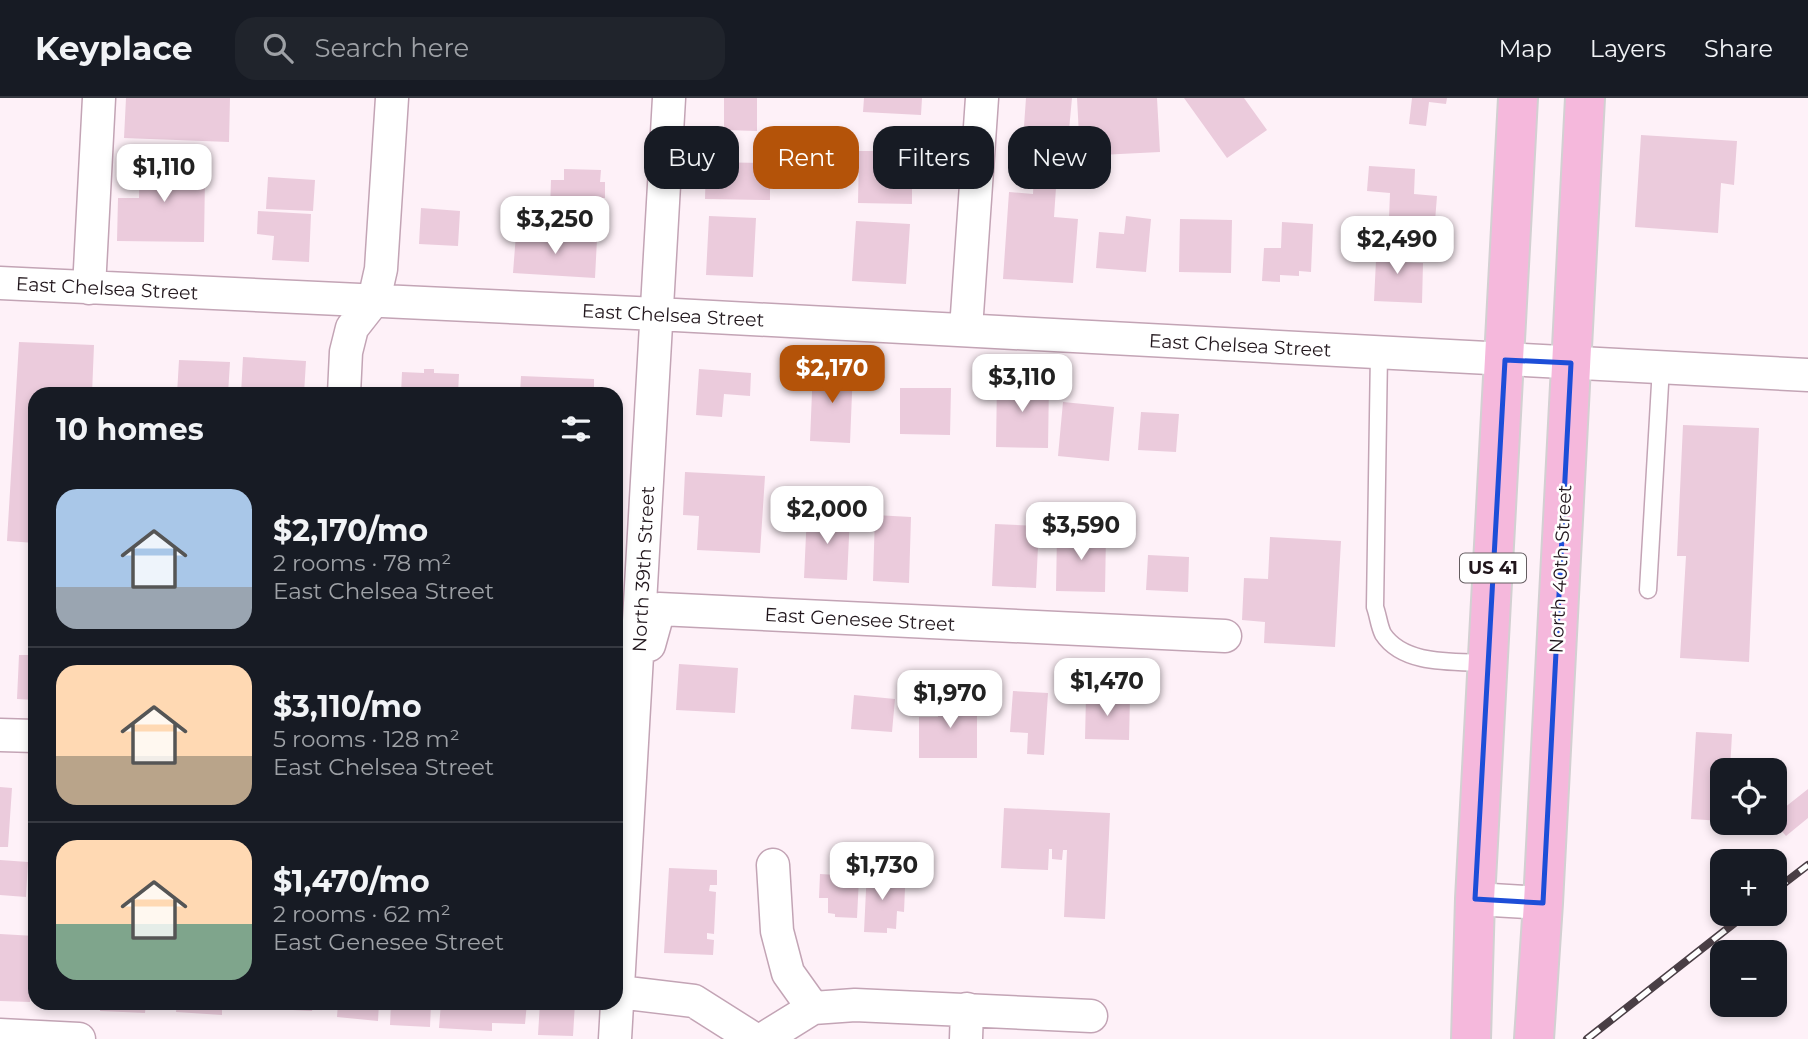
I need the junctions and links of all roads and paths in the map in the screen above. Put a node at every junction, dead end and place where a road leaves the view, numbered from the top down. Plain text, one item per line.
1 (99, 98) edge
2 (392, 98) edge
3 (669, 98) edge
4 (982, 98) edge
5 (1518, 98) edge
6 (1585, 98) edge
7 (0, 284) edge
8 (89, 288) junction
9 (374, 300) junction
10 (657, 314) junction
11 (966, 330) junction
12 (1379, 353) junction
13 (1505, 360) junction
14 (1571, 363) junction
15 (1661, 367) junction
16 (1808, 374) edge
17 (344, 387) edge
18 (1648, 590) dead end
19 (1225, 636) dead end
20 (1488, 663) junction
21 (636, 687) junction
22 (0, 735) edge
23 (28, 737) edge
24 (623, 747) edge
25 (773, 865) dead end
26 (1475, 899) junction
27 (1543, 903) junction
28 (623, 920) edge
29 (623, 992) edge
30 (813, 1008) junction
31 (617, 1010) edge
32 (1091, 1016) dead end
33 (967, 1024) edge
34 (0, 1035) edge
35 (79, 1039) edge
36 (615, 1039) edge
37 (754, 1039) edge
38 (763, 1039) edge
39 (1471, 1039) edge
40 (1534, 1039) edge

1 - 8 street
2 - 9 street
3 - 10 street, North 39th Street
4 - 11 street
5 - 13 main road, US 41
6 - 14 main road, North 40th Street
7 - 8 street, East Chelsea Street
8 - 9 street, East Chelsea Street
9 - 10 street, East Chelsea Street
9 - 17 street
10 - 11 street, East Chelsea Street
10 - 21 street, North 39th Street
11 - 12 street, East Chelsea Street
12 - 13 street, East Chelsea Street
12 - 20 lane
13 - 14 street, East Chelsea Street
13 - 20 main road, US 41
14 - 15 street, East Chelsea Street
14 - 27 main road, North 40th Street
15 - 16 street, East Chelsea Street
15 - 18 lane
19 - 21 street, East Genesee Street
20 - 26 main road, US 41
21 - 24 street, East Genesee Street
21 - 28 street, North 39th Street
22 - 23 street
25 - 30 street
26 - 27 street
26 - 39 main road, US 41
27 - 40 main road, North 40th Street
29 - 37 street
30 - 33 street
30 - 38 street
31 - 36 street, North 39th Street
32 - 33 street
34 - 35 street

